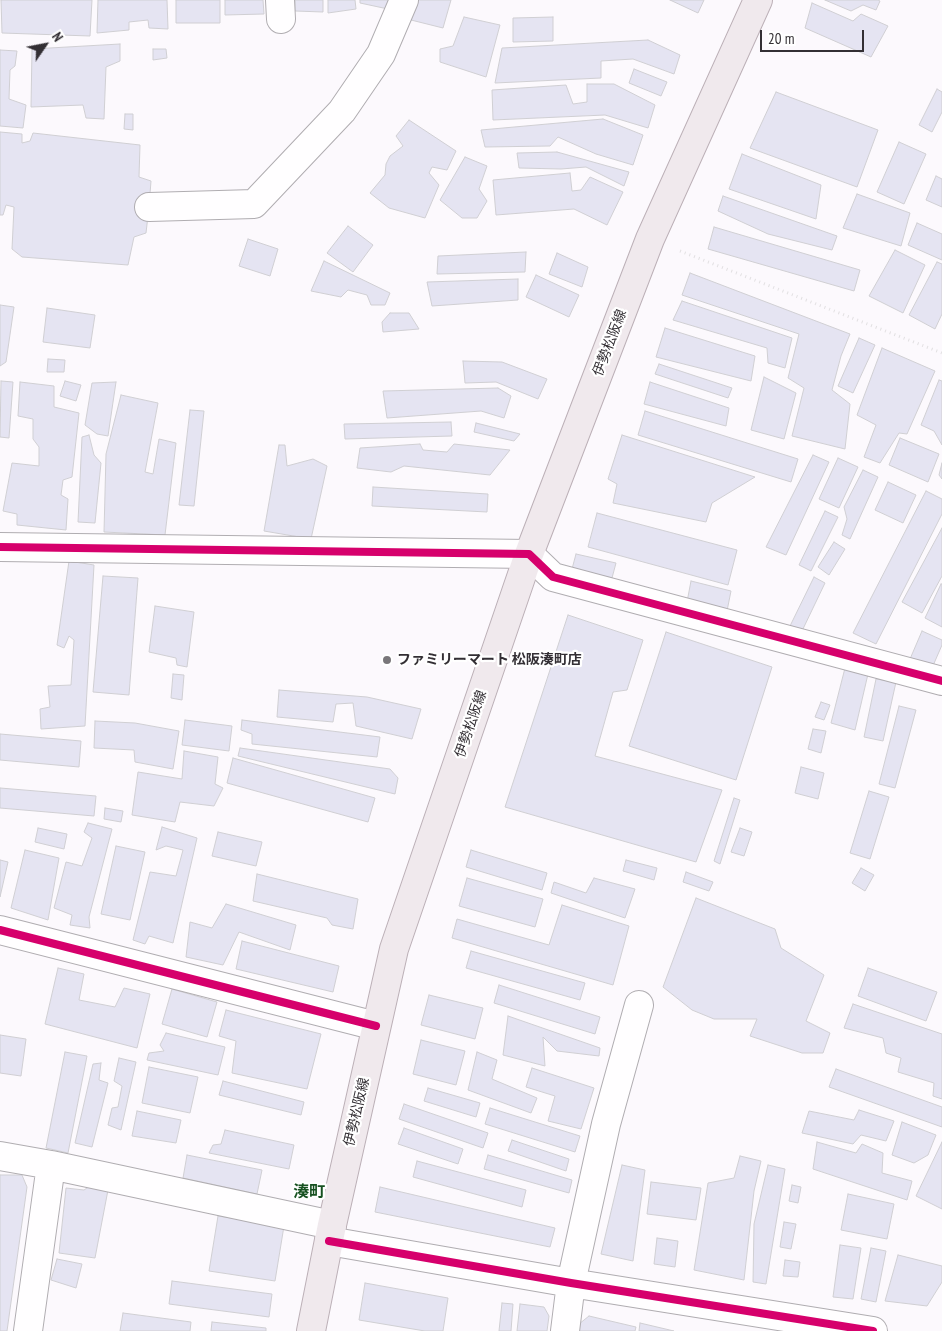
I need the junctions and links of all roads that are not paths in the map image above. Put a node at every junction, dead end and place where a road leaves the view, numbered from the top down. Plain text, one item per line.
1 (404, 0) edge
2 (758, 0) edge
3 (149, 207) dead end
4 (0, 547) edge
5 (529, 554) junction
6 (941, 679) edge
7 (0, 930) edge
8 (639, 1005) dead end
9 (376, 1026) junction
10 (0, 1156) edge
11 (51, 1165) junction
12 (330, 1233) junction
13 (571, 1283) junction
14 (28, 1331) edge
15 (311, 1331) edge
16 (565, 1331) edge
17 (873, 1331) edge

1 - 3 street
2 - 5 main road, 伊勢松阪線
4 - 5 street
5 - 6 street
5 - 9 main road, 伊勢松阪線
7 - 9 street
8 - 13 street
9 - 12 main road, 伊勢松阪線
10 - 11 street
11 - 12 street
11 - 14 street
12 - 13 street
12 - 15 main road, 伊勢松阪線
13 - 16 street
13 - 17 street

